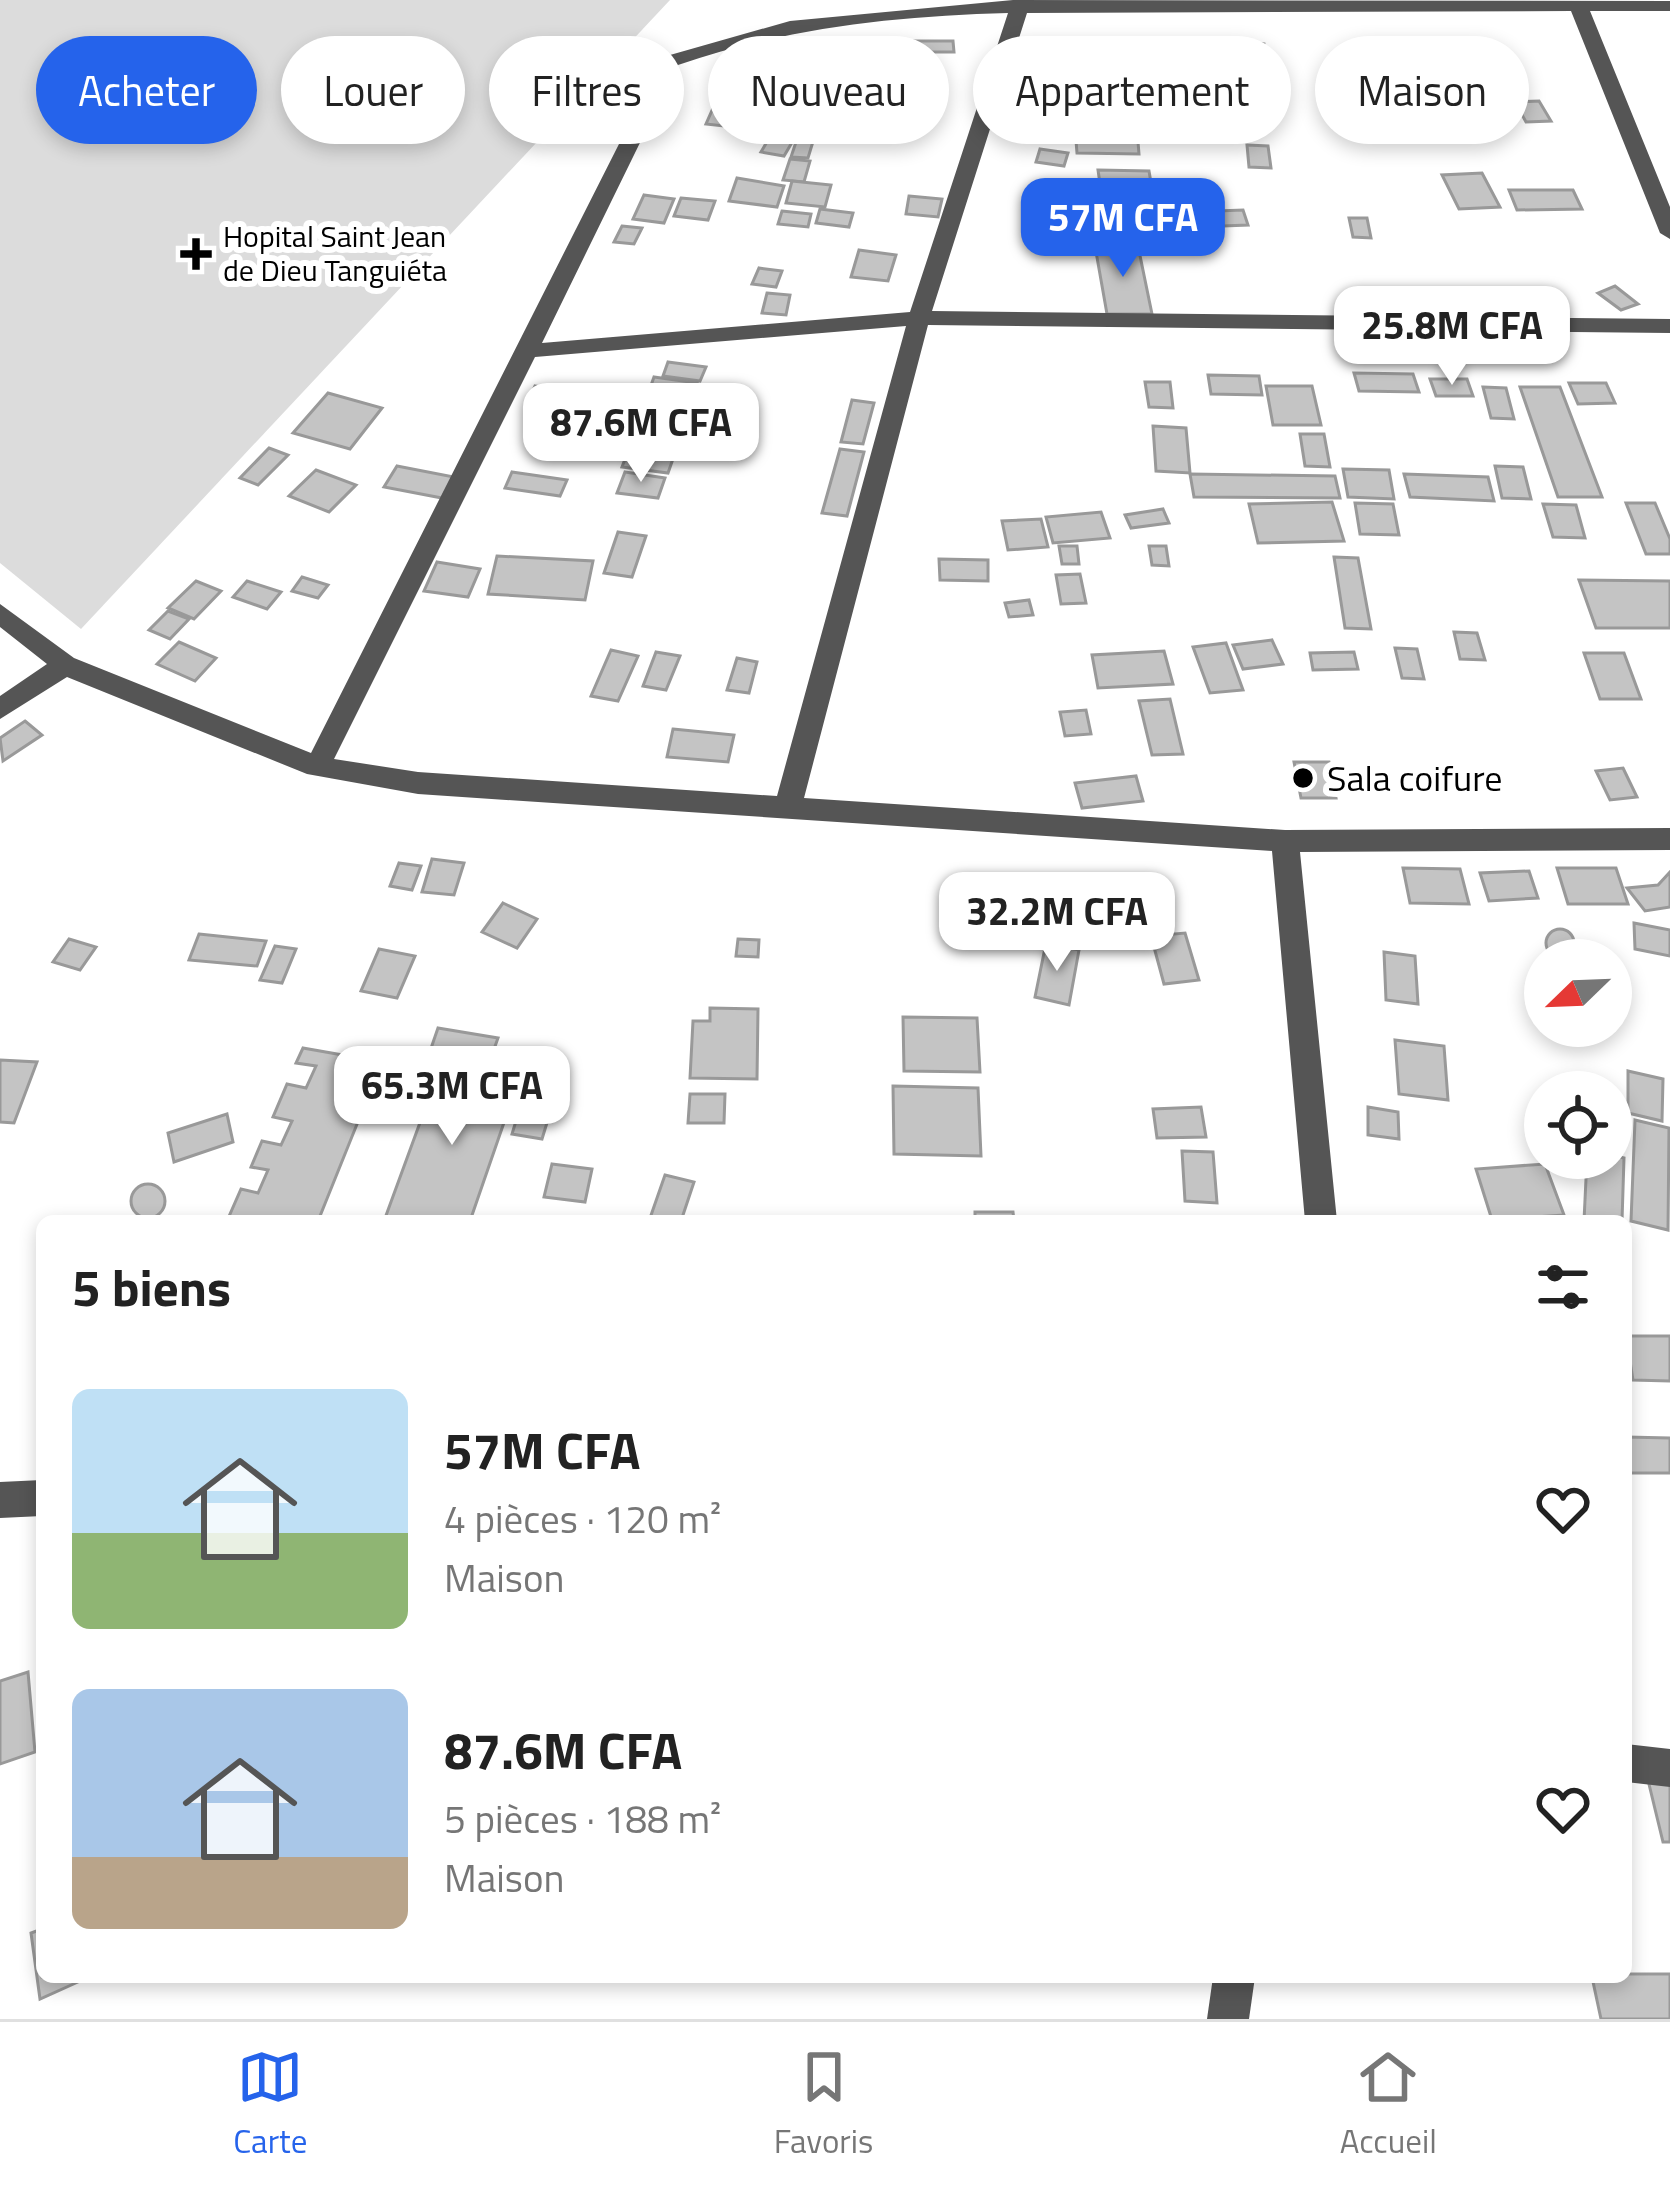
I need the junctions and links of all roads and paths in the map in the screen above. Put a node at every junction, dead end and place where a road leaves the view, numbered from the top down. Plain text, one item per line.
1 (1577, 2) edge
2 (1021, 4) edge
3 (1670, 6) edge
4 (1670, 233) edge
5 (919, 318) junction
6 (1670, 326) edge
7 (527, 351) junction
8 (0, 613) edge
9 (65, 665) junction
10 (0, 709) edge
11 (317, 767) junction
12 (788, 805) junction
13 (1670, 838) edge
14 (1285, 841) junction
15 (1320, 1215) edge
16 (36, 1498) edge
17 (0, 1500) edge
18 (1632, 1764) edge
19 (1670, 1768) edge
20 (1233, 1983) edge
21 (1228, 2019) edge

1 - 2 street
1 - 3 street
1 - 4 street
2 - 5 street
2 - 7 street
5 - 6 street
5 - 7 street
5 - 12 street
7 - 11 street
8 - 9 street
9 - 10 street
9 - 11 street
11 - 12 street
12 - 14 street
13 - 14 street
14 - 15 street
16 - 17 street
18 - 19 street
20 - 21 street

